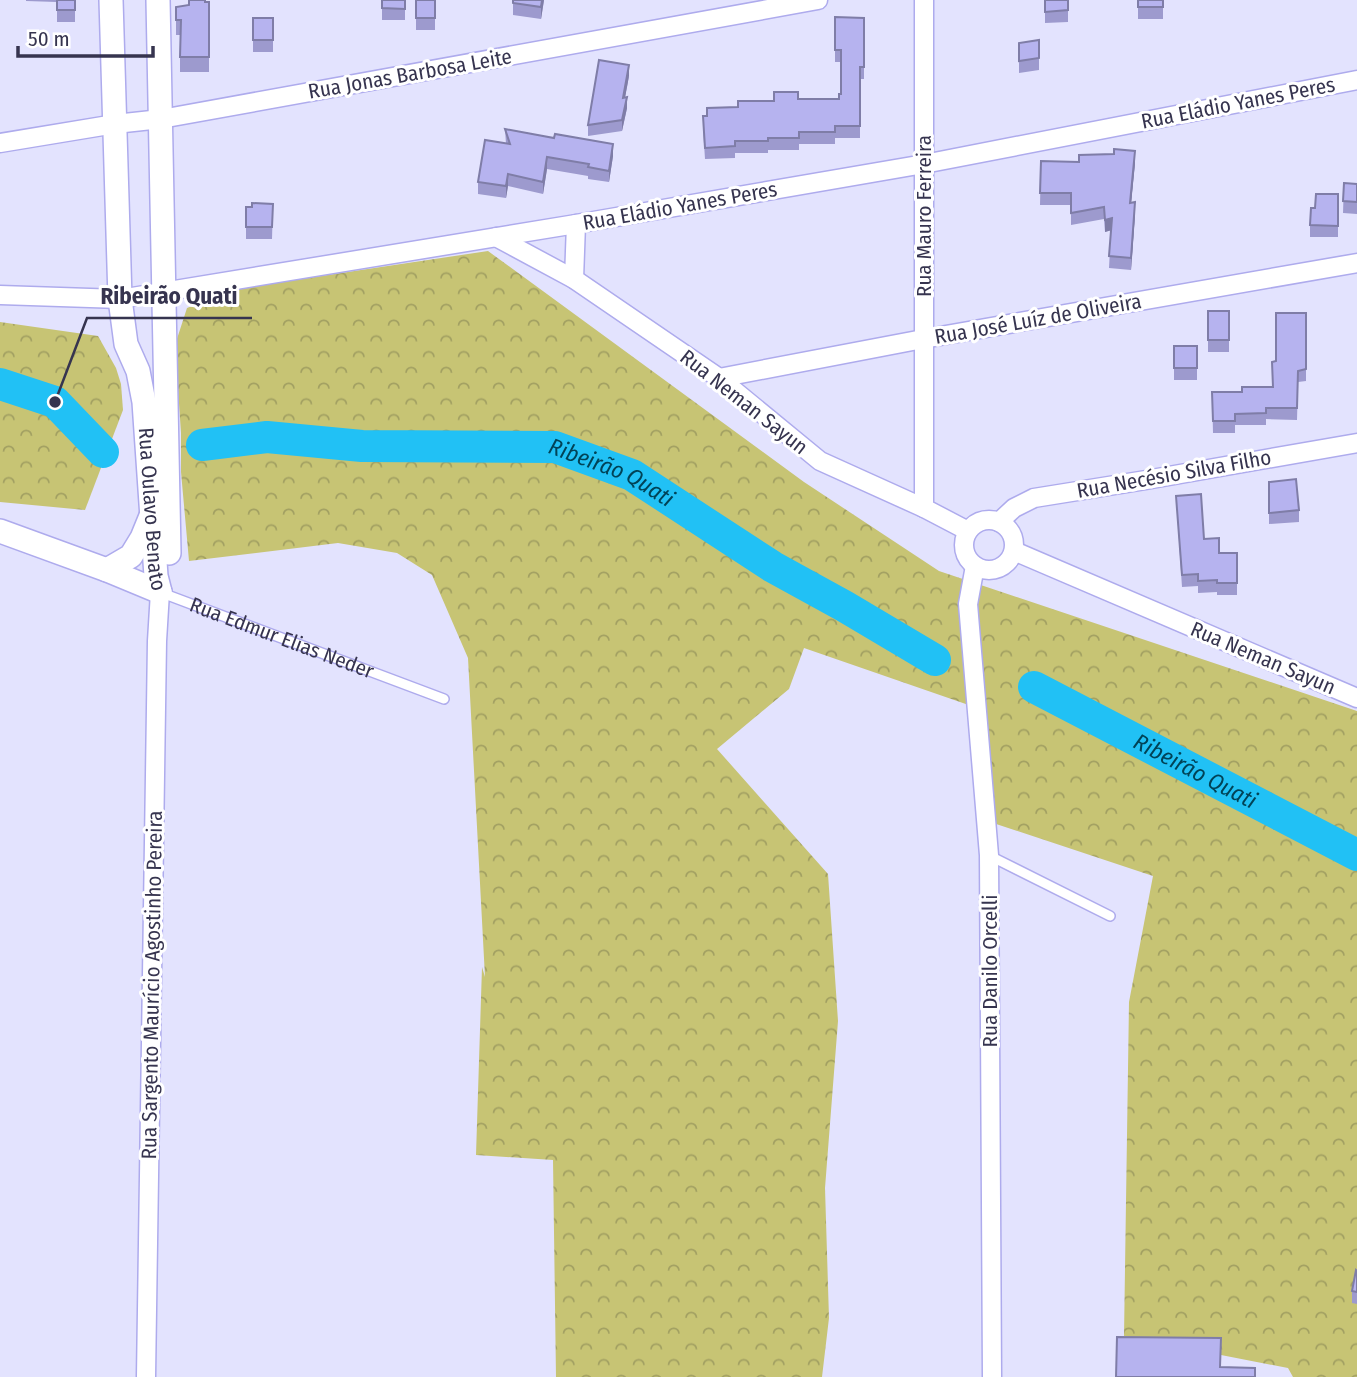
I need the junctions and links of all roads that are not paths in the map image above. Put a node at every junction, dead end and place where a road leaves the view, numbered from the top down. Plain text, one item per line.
1 (111, 0) edge
2 (158, 0) edge
3 (818, 0) edge
4 (924, 0) edge
5 (1357, 80) edge
6 (161, 119) junction
7 (115, 124) junction
8 (0, 144) edge
9 (924, 164) junction
10 (576, 224) junction
11 (496, 237) junction
12 (1357, 263) edge
13 (574, 279) junction
14 (165, 291) junction
15 (0, 295) edge
16 (120, 299) junction
17 (923, 339) junction
18 (719, 378) junction
19 (1357, 443) edge
20 (923, 508) junction
21 (152, 513) junction
22 (999, 522) junction
23 (0, 531) edge
24 (968, 531) junction
25 (1014, 551) junction
26 (975, 566) junction
27 (107, 570) junction
28 (160, 592) junction
29 (1357, 698) edge
30 (444, 699) dead end
31 (989, 855) junction
32 (1111, 916) dead end
33 (146, 1377) edge
34 (992, 1377) edge

1 - 7 street, Rua Oulavo Benato
2 - 6 street, Rua Oulavo Benato
3 - 6 street, Rua Jonas Barbosa Leite
4 - 9 street, Rua Mauro Ferreira
5 - 9 street, Rua Eládio Yanes Peres
6 - 7 street, Rua Jonas Barbosa Leite
6 - 14 street, Rua Oulavo Benato
7 - 8 street, Rua Jonas Barbosa Leite
7 - 16 street, Rua Oulavo Benato
9 - 10 street, Rua Eládio Yanes Peres
9 - 17 street, Rua Mauro Ferreira
10 - 11 street, Rua Eládio Yanes Peres
10 - 13 street
11 - 13 street, Rua Neman Sayun
11 - 14 street, Rua Eládio Yanes Peres
12 - 17 street, Rua José Luíz de Oliveira
13 - 18 street, Rua Neman Sayun
14 - 16 street, Rua Eládio Yanes Peres
14 - 28 street, Rua Oulavo Benato
15 - 16 street, Rua Eládio Yanes Peres
16 - 21 street, Rua Oulavo Benato
17 - 18 street, Rua José Luíz de Oliveira
17 - 20 street, Rua Mauro Ferreira
18 - 20 street, Rua Neman Sayun
19 - 22 street, Rua Necésio Silva Filho
20 - 24 street
21 - 27 street
21 - 28 street, Rua Oulavo Benato
22 - 24 street
22 - 25 street
23 - 27 street, Rua Edmur Elias Neder
24 - 26 street
25 - 26 street
25 - 29 street, Rua Neman Sayun
26 - 31 street, Rua Danilo Orcelli
27 - 28 street, Rua Edmur Elias Neder
28 - 30 lane, Rua Edmur Elias Neder
28 - 33 street, Rua Sargento Maurício Agostinho Pereira
31 - 32 lane
31 - 34 street, Rua Danilo Orcelli

